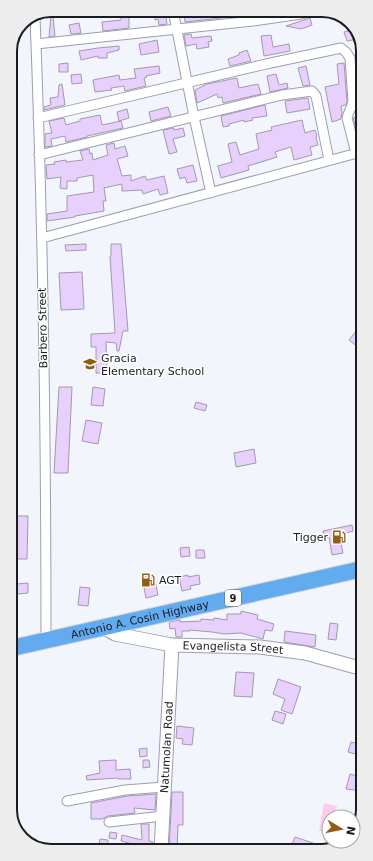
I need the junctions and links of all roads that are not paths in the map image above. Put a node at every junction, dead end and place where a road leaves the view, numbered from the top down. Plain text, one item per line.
1 (174, 17) edge
2 (280, 17) edge
3 (35, 21) edge
4 (176, 29) junction
5 (36, 44) junction
6 (187, 82) junction
7 (194, 117) junction
8 (38, 118) junction
9 (356, 147) edge
10 (356, 153) edge
11 (39, 155) junction
12 (329, 160) junction
13 (211, 193) junction
14 (42, 238) junction
15 (356, 571) edge
16 (103, 627) junction
17 (46, 640) junction
18 (172, 645) junction
19 (17, 647) edge
20 (356, 667) edge
21 (164, 787) junction
22 (67, 801) dead end
23 (162, 816) junction
24 (109, 822) dead end
25 (161, 844) edge

1 - 4 street
2 - 4 street
3 - 5 street, Barbero Street
4 - 5 street
4 - 6 street
5 - 8 street, Barbero Street
6 - 7 street
6 - 8 street
6 - 9 street
7 - 11 street
7 - 12 street
7 - 13 street
8 - 11 street, Barbero Street
10 - 12 street
11 - 14 street, Barbero Street
12 - 13 street
13 - 14 street
14 - 17 street, Barbero Street
15 - 16 highway, Antonio A. Cosin Highway / 9
16 - 17 highway, Antonio A. Cosin Highway / 9
16 - 18 street, Evangelista Street
17 - 19 highway, Antonio A. Cosin Highway / 9
18 - 20 street, Evangelista Street
18 - 21 street, Natumolan Road
21 - 22 street
21 - 23 street, Natumolan Road
23 - 24 street
23 - 25 street, Natumolan Road

